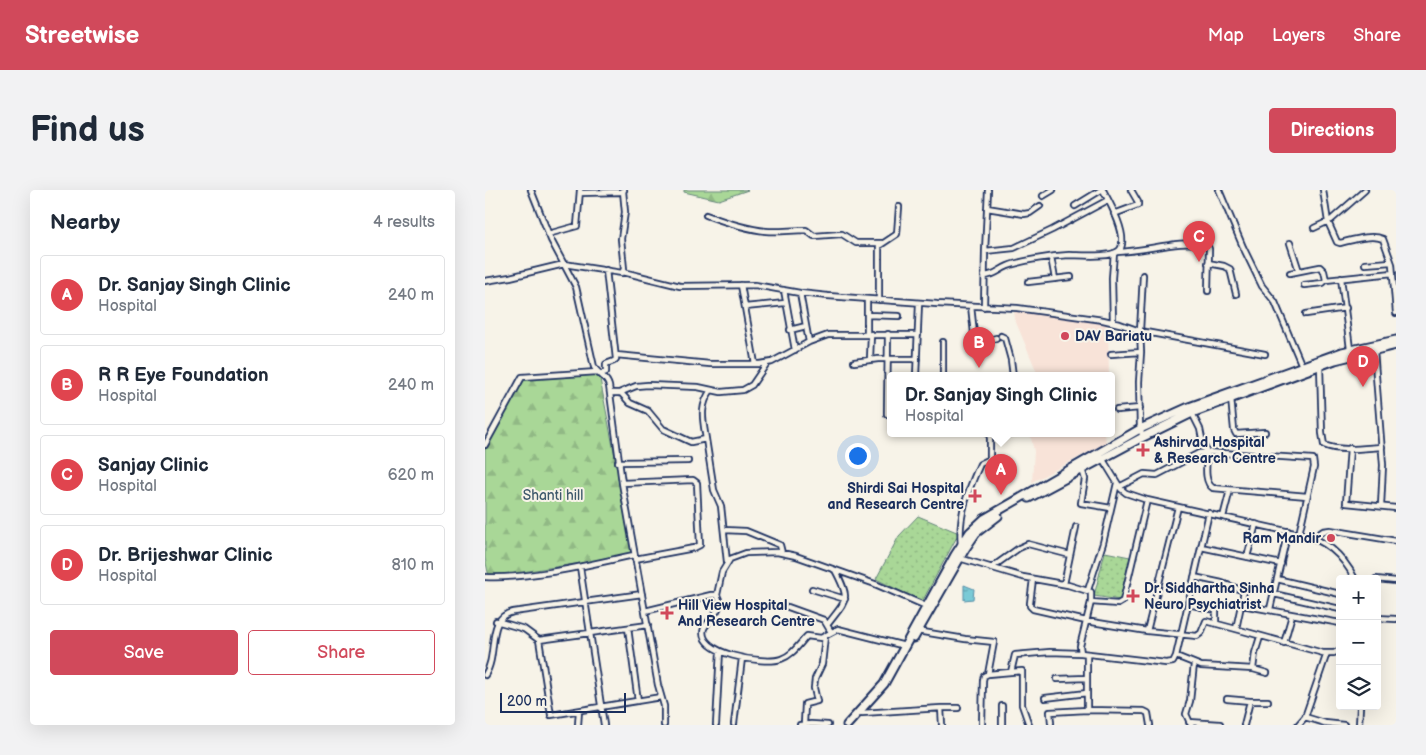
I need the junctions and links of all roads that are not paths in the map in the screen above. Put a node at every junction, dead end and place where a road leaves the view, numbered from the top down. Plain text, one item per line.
1 (531, 190) edge
2 (624, 190) edge
3 (988, 190) edge
4 (1053, 190) edge
5 (1102, 190) edge
6 (1131, 190) edge
7 (1219, 190) edge
8 (1323, 190) edge
9 (1365, 190) edge
10 (1355, 191) edge
11 (580, 192) edge
12 (1043, 196) dead end
13 (1356, 197) junction
14 (1108, 200) junction
15 (1040, 206) dead end
16 (1075, 206) dead end
17 (899, 207) dead end
18 (987, 208) junction
19 (1114, 214) junction
20 (705, 215) dead end
21 (1328, 222) junction
22 (1314, 228) dead end
23 (549, 234) junction
24 (882, 243) junction
25 (1290, 243) dead end
26 (985, 251) junction
27 (1115, 252) junction
28 (1051, 257) junction
29 (1391, 262) junction
30 (1209, 263) junction
31 (564, 264) junction
32 (1365, 264) dead end
33 (607, 270) junction
34 (1299, 271) junction
35 (623, 272) junction
36 (1290, 272) dead end
37 (1393, 273) junction
38 (984, 276) junction
39 (1143, 276) dead end
40 (1071, 277) dead end
41 (1341, 278) junction
42 (1055, 279) junction
43 (1326, 280) junction
44 (485, 281) edge
45 (1028, 282) dead end
46 (741, 285) junction
47 (1303, 285) dead end
48 (783, 290) junction
49 (1208, 291) dead end
50 (800, 293) junction
51 (1236, 294) dead end
52 (867, 300) junction
53 (879, 300) junction
54 (785, 303) junction
55 (919, 303) junction
56 (745, 306) junction
57 (971, 306) junction
58 (1396, 306) edge
59 (983, 307) junction
60 (1345, 308) junction
61 (1306, 314) dead end
62 (1396, 314) edge
63 (867, 315) junction
64 (899, 316) dead end
65 (1113, 322) junction
66 (806, 326) junction
67 (790, 330) junction
68 (1140, 331) junction
69 (869, 334) junction
70 (888, 334) junction
71 (918, 335) junction
72 (1001, 336) dead end
73 (996, 338) dead end
74 (1396, 340) edge
75 (809, 342) junction
76 (943, 342) dead end
77 (1396, 345) edge
78 (1350, 349) junction
79 (795, 350) junction
80 (1374, 350) junction
81 (1141, 352) junction
82 (1111, 354) dead end
83 (1265, 354) dead end
84 (616, 355) junction
85 (888, 358) junction
86 (870, 359) junction
87 (917, 359) junction
88 (853, 362) dead end
89 (755, 364) junction
90 (767, 364) junction
91 (1302, 366) junction
92 (1320, 366) junction
93 (888, 372) edge
94 (916, 372) edge
95 (943, 372) edge
96 (1012, 372) edge
97 (598, 373) junction
98 (711, 390) junction
99 (611, 393) junction
100 (619, 393) junction
101 (1231, 398) junction
102 (1140, 408) junction
103 (1117, 410) dead end
104 (1191, 413) junction
105 (1265, 432) dead end
106 (1142, 433) junction
107 (990, 437) edge
108 (706, 439) junction
109 (485, 445) edge
110 (1350, 448) junction
111 (1382, 448) junction
112 (1207, 452) junction
113 (1101, 455) junction
114 (687, 461) dead end
115 (618, 462) junction
116 (1077, 469) junction
117 (622, 483) junction
118 (1118, 485) junction
119 (1230, 490) junction
120 (1307, 496) junction
121 (1147, 500) junction
122 (1381, 506) junction
123 (1178, 507) junction
124 (1111, 508) junction
125 (1396, 508) edge
126 (1209, 514) junction
127 (1223, 517) junction
128 (1256, 524) junction
129 (1076, 527) dead end
130 (724, 530) junction
131 (1288, 531) junction
132 (1299, 534) junction
133 (1314, 537) junction
134 (1396, 540) edge
135 (961, 545) junction
136 (1201, 546) junction
137 (782, 553) junction
138 (1070, 555) junction
139 (635, 557) junction
140 (1247, 557) junction
141 (959, 558) junction
142 (727, 562) junction
143 (1281, 564) junction
144 (580, 566) junction
145 (991, 568) junction
146 (835, 570) junction
147 (1353, 575) edge
148 (485, 577) edge
149 (1194, 577) junction
150 (1033, 579) junction
151 (1277, 579) junction
152 (1381, 580) edge
153 (1396, 581) edge
154 (1064, 584) junction
155 (812, 589) dead end
156 (1088, 590) junction
157 (1336, 593) edge
158 (642, 594) junction
159 (1274, 594) junction
160 (717, 595) junction
161 (845, 599) junction
162 (586, 601) junction
163 (1091, 602) junction
164 (1188, 604) junction
165 (1242, 605) junction
166 (926, 606) junction
167 (1336, 607) edge
168 (788, 608) dead end
169 (1270, 609) junction
170 (645, 611) junction
171 (1292, 615) junction
172 (1381, 618) edge
173 (1396, 619) edge
174 (496, 621) junction
175 (1085, 621) junction
176 (1336, 622) edge
177 (1216, 623) junction
178 (827, 624) junction
179 (647, 625) junction
180 (628, 628) junction
181 (1236, 629) junction
182 (915, 631) junction
183 (1147, 631) junction
184 (831, 632) junction
185 (590, 633) junction
186 (1182, 633) junction
187 (825, 636) junction
188 (1260, 637) junction
189 (485, 638) edge
190 (492, 640) junction
191 (539, 640) junction
192 (1284, 643) junction
193 (905, 646) junction
194 (721, 651) junction
195 (1336, 652) edge
196 (1080, 653) junction
197 (1327, 653) junction
198 (1087, 654) junction
199 (1176, 656) junction
200 (742, 658) junction
201 (1194, 664) junction
202 (1253, 669) junction
203 (1011, 672) junction
204 (1267, 673) dead end
205 (485, 674) edge
206 (988, 674) junction
207 (1057, 678) dead end
208 (1087, 678) junction
209 (1087, 693) junction
210 (661, 697) junction
211 (1045, 698) dead end
212 (1227, 699) dead end
213 (639, 700) junction
214 (1268, 701) dead end
215 (1250, 702) junction
216 (1002, 706) dead end
217 (601, 707) junction
218 (941, 708) junction
219 (958, 708) dead end
220 (1087, 710) junction
221 (1359, 710) edge
222 (579, 711) junction
223 (862, 714) junction
224 (1305, 717) junction
225 (1051, 723) dead end
226 (1190, 723) edge
227 (735, 724) edge
228 (802, 724) edge
229 (1220, 724) edge
230 (578, 725) edge
231 (604, 725) edge
232 (664, 725) edge
233 (716, 725) edge
234 (828, 725) edge
235 (847, 725) edge
236 (851, 725) edge
237 (942, 725) edge
238 (982, 725) edge
239 (1003, 725) edge
240 (1029, 725) edge
241 (1150, 725) edge
242 (1244, 725) edge
243 (1298, 725) edge
244 (1344, 725) edge
245 (1359, 725) edge

1 - 23 street
2 - 11 street
2 - 35 street
3 - 18 street
4 - 12 street
5 - 14 street
5 - 16 street
6 - 19 street
7 - 91 street
8 - 21 street
9 - 13 street
10 - 13 street
11 - 23 street
13 - 21 street
14 - 19 street
14 - 26 street
15 - 18 street
17 - 24 street
18 - 26 street
19 - 27 street
20 - 24 street
21 - 22 street
21 - 29 street
23 - 31 street
24 - 53 street
25 - 34 street
26 - 38 street
27 - 28 street
27 - 30 street
27 - 65 street
28 - 38 street
28 - 42 street
29 - 32 street
29 - 37 street
30 - 49 street
30 - 51 street
31 - 33 street
31 - 44 street
31 - 97 street
33 - 35 street
33 - 84 street
34 - 36 street
34 - 43 street
35 - 46 street
37 - 41 street
37 - 58 street
38 - 59 street
39 - 68 street
40 - 42 street
41 - 43 street
41 - 60 street
42 - 45 street
43 - 47 street
46 - 48 street
46 - 56 street
48 - 50 street
48 - 54 street
50 - 52 street
50 - 66 street
52 - 53 street
52 - 63 street
53 - 55 street
54 - 56 street
54 - 67 street
55 - 57 street
55 - 71 street
56 - 89 street
57 - 59 street
57 - 73 street
58 - 62 street
59 - 65 street
60 - 61 street
60 - 78 street
63 - 64 street
63 - 69 street
65 - 68 street
66 - 67 street
66 - 75 street
67 - 79 street
68 - 81 street
68 - 83 street
69 - 70 street
69 - 75 street
69 - 86 street
70 - 71 street
70 - 85 street
71 - 87 street
72 - 96 street
74 - 78 main road
75 - 79 street
76 - 95 street
77 - 80 main road
78 - 91 main road
79 - 90 street
80 - 92 main road
80 - 111 street
81 - 82 street
81 - 102 street
84 - 89 street
84 - 97 street
85 - 86 street
85 - 87 street
85 - 93 street
86 - 88 street
87 - 94 street
89 - 90 street
90 - 98 street
91 - 106 main road
92 - 101 main road
92 - 110 street
97 - 99 street
97 - 109 street
98 - 100 street
98 - 108 street
99 - 100 street
99 - 115 street
100 - 108 street
101 - 104 main road
101 - 105 street
102 - 103 street
102 - 106 street
104 - 106 main road
104 - 112 street
106 - 113 main road
107 - 135 street
108 - 130 street
110 - 111 street
110 - 122 street
111 - 122 street
112 - 118 street
112 - 119 street
112 - 120 street
113 - 116 main road
113 - 118 street
114 - 115 street
115 - 117 street
116 - 124 street
116 - 135 main road
116 - 141 main road
117 - 139 street
117 - 139 street
118 - 121 street
118 - 124 street
119 - 120 street
119 - 127 street
120 - 132 street
121 - 123 street
121 - 163 street
122 - 125 street
123 - 126 street
123 - 183 street
124 - 156 street
126 - 127 street
126 - 136 street
127 - 128 street
128 - 131 street
128 - 140 street
129 - 138 street
130 - 137 street
130 - 142 street
131 - 132 street
131 - 143 street
132 - 133 street
133 - 134 street
133 - 147 street
135 - 166 main road
136 - 140 street
136 - 149 street
137 - 142 street
137 - 146 street
138 - 145 street
138 - 154 street
139 - 144 street
139 - 158 street
140 - 143 street
141 - 145 street
141 - 182 main road
142 - 160 street
143 - 151 street
144 - 148 street
144 - 162 street
145 - 150 street
146 - 161 street
146 - 166 street
149 - 164 street
149 - 165 street
150 - 154 street
150 - 175 street
151 - 157 street
151 - 159 street
152 - 153 street
154 - 156 street
155 - 161 street
156 - 163 street
158 - 162 street
158 - 170 street
159 - 167 street
159 - 169 street
160 - 170 street
160 - 194 street
161 - 178 street
162 - 174 street
162 - 185 street
163 - 175 street
164 - 177 street
164 - 186 street
165 - 169 street
165 - 181 street
166 - 182 main road
168 - 178 street
169 - 171 street
170 - 179 street
171 - 176 street
171 - 192 street
172 - 173 street
174 - 190 street
174 - 191 street
175 - 183 street
175 - 196 street
177 - 181 street
177 - 186 street
178 - 184 street
179 - 180 street
179 - 210 street
180 - 185 street
180 - 213 street
181 - 188 street
182 - 193 main road
182 - 206 street
182 - 223 main road
183 - 186 street
184 - 187 street
184 - 193 street
185 - 191 street
185 - 217 street
186 - 199 street
187 - 200 street
187 - 228 street
188 - 192 street
188 - 202 street
189 - 190 street
190 - 205 street
191 - 222 street
192 - 197 street
193 - 235 main road
194 - 200 street
194 - 233 street
195 - 197 street
196 - 198 street
196 - 203 street
197 - 224 street
198 - 199 street
198 - 208 street
199 - 201 street
200 - 227 street
201 - 202 street
201 - 226 street
202 - 204 street
203 - 206 street
203 - 240 street
206 - 238 street
207 - 208 street
208 - 209 street
209 - 211 street
209 - 220 street
210 - 213 street
210 - 232 street
212 - 215 street
213 - 217 street
214 - 215 street
215 - 242 street
216 - 239 street
217 - 222 street
217 - 231 street
218 - 219 street
218 - 223 street
218 - 237 street
220 - 225 street
220 - 241 street
221 - 245 street
222 - 230 street
223 - 236 main road
224 - 243 street
224 - 244 street
226 - 229 street
228 - 234 street

